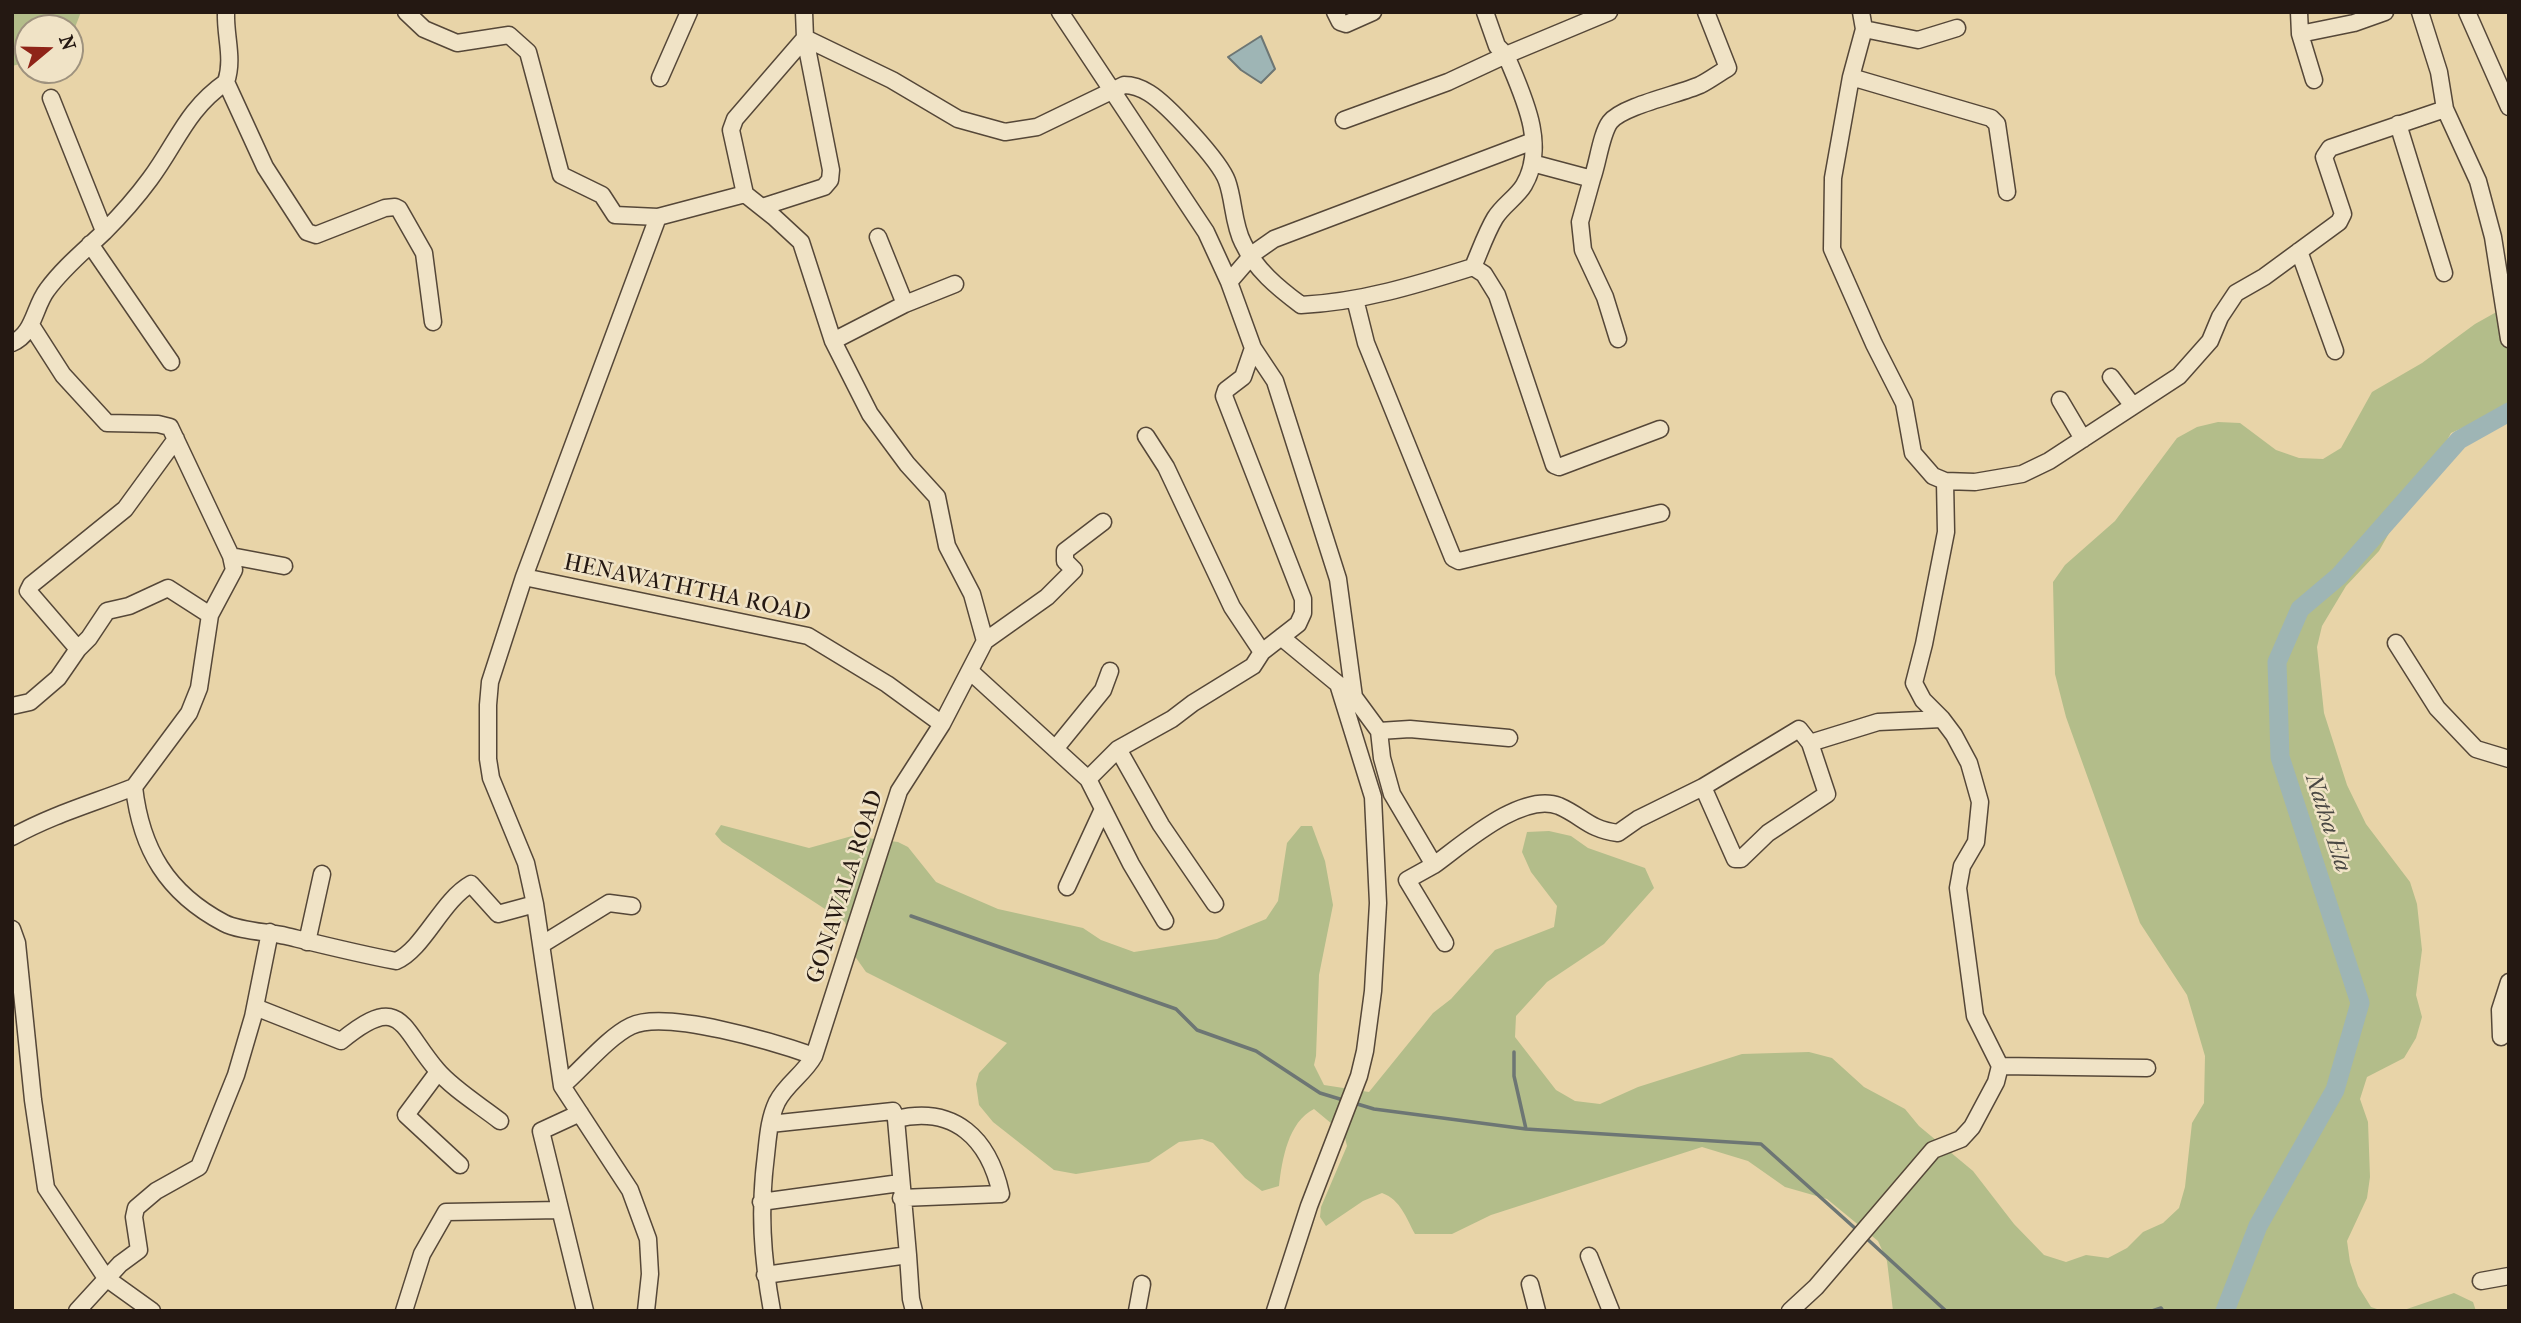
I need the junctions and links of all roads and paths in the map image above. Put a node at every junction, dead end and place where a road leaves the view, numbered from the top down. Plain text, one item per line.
1 (226, 12) edge
2 (407, 12) edge
3 (689, 12) edge
4 (804, 12) edge
5 (1060, 12) edge
6 (1335, 12) edge
7 (1373, 12) edge
8 (1485, 12) edge
9 (1609, 12) edge
10 (1706, 12) edge
11 (1861, 12) edge
12 (2299, 12) edge
13 (2385, 12) edge
14 (2420, 12) edge
15 (2467, 12) edge
16 (1957, 28) dead end
17 (1864, 29) junction
18 (2300, 34) junction
19 (805, 38) junction
20 (1506, 55) junction
21 (1851, 76) junction
22 (660, 78) dead end
23 (2314, 80) dead end
24 (226, 82) junction
25 (1113, 90) junction
26 (51, 98) dead end
27 (2509, 107) edge
28 (2445, 109) junction
29 (1344, 120) dead end
30 (2398, 124) junction
31 (1533, 141) junction
32 (1532, 163) junction
33 (1592, 179) junction
34 (2007, 192) dead end
35 (745, 194) junction
36 (762, 207) junction
37 (658, 217) junction
38 (104, 231) junction
39 (878, 237) dead end
40 (90, 244) junction
41 (2299, 251) junction
42 (1251, 257) junction
43 (1473, 267) junction
44 (2444, 273) dead end
45 (1229, 282) junction
46 (955, 284) dead end
47 (1355, 299) junction
48 (905, 304) junction
49 (433, 322) dead end
50 (31, 325) junction
51 (1618, 339) dead end
52 (2509, 339) edge
53 (833, 341) junction
54 (12, 343) edge
55 (1253, 348) junction
56 (2335, 351) dead end
57 (171, 362) dead end
58 (2111, 377) dead end
59 (2060, 400) dead end
60 (2133, 406) junction
61 (1660, 429) dead end
62 (1146, 436) dead end
63 (176, 439) junction
64 (2083, 439) junction
65 (1945, 481) junction
66 (1661, 513) dead end
67 (1103, 522) dead end
68 (231, 556) junction
69 (284, 566) dead end
70 (524, 577) junction
71 (210, 615) junction
72 (1281, 637) junction
73 (985, 641) junction
74 (2396, 643) dead end
75 (78, 649) junction
76 (1262, 652) junction
77 (971, 671) junction
78 (1110, 671) dead end
79 (1338, 684) junction
80 (1354, 697) junction
81 (12, 706) edge
82 (1942, 719) junction
83 (942, 724) junction
84 (1379, 731) junction
85 (1509, 738) dead end
86 (1810, 743) junction
87 (1055, 749) junction
88 (1118, 749) junction
89 (2509, 760) edge
90 (1088, 779) junction
91 (134, 787) junction
92 (1703, 787) junction
93 (1103, 809) junction
94 (12, 837) edge
95 (1434, 865) junction
96 (322, 874) dead end
97 (1067, 887) dead end
98 (535, 904) junction
99 (1215, 904) dead end
100 (632, 906) dead end
101 (1165, 921) dead end
102 (12, 929) edge
103 (270, 932) junction
104 (307, 942) junction
105 (1445, 943) dead end
106 (541, 945) junction
107 (2509, 982) edge
108 (255, 1007) junction
109 (2501, 1037) dead end
110 (814, 1056) junction
111 (2000, 1066) junction
112 (2147, 1068) dead end
113 (438, 1072) junction
114 (562, 1086) junction
115 (580, 1113) junction
116 (896, 1119) junction
117 (500, 1122) dead end
118 (770, 1124) junction
119 (460, 1165) dead end
120 (901, 1190) junction
121 (761, 1202) junction
122 (560, 1210) junction
123 (908, 1255) junction
124 (1589, 1256) dead end
125 (765, 1275) junction
126 (2509, 1276) edge
127 (106, 1278) junction
128 (2481, 1281) dead end
129 (1142, 1284) dead end
130 (1530, 1284) dead end
131 (77, 1311) edge
132 (152, 1311) edge
133 (404, 1311) edge
134 (585, 1311) edge
135 (646, 1311) edge
136 (772, 1311) edge
137 (914, 1311) edge
138 (1137, 1311) edge
139 (1275, 1311) edge
140 (1537, 1311) edge
141 (1611, 1311) edge
142 (1790, 1311) edge

1 - 24 street
2 - 37 street
3 - 22 street
4 - 19 street
5 - 25 street
6 - 7 street
8 - 20 street
9 - 20 street
10 - 33 street
11 - 17 street
12 - 18 street
13 - 18 street
14 - 28 street
15 - 27 street
16 - 17 street
17 - 21 street
18 - 23 street
19 - 25 street
19 - 35 street
19 - 36 street
20 - 29 street
20 - 31 street
21 - 34 street
21 - 65 street
24 - 38 street
24 - 49 street
25 - 42 street
25 - 45 street
26 - 38 street
28 - 30 street
28 - 52 street
30 - 41 street
30 - 44 street
31 - 32 street
31 - 42 street
32 - 33 street
32 - 43 street
33 - 51 street
35 - 36 street
35 - 37 street
36 - 53 street
37 - 70 street
38 - 40 street
39 - 48 street
40 - 50 street
40 - 57 street
41 - 56 street
41 - 60 street
42 - 45 street
42 - 47 street
43 - 47 street
43 - 61 street
45 - 55 street
46 - 48 street
47 - 66 street
48 - 53 street
50 - 54 street
50 - 63 street
53 - 73 street
55 - 72 street
55 - 80 street
58 - 60 street
59 - 64 street
60 - 64 street
62 - 76 street
63 - 68 street
63 - 75 street
64 - 65 street
65 - 82 street
67 - 73 street
68 - 69 street
68 - 71 street
70 - 83 street, HENAWATHTHA ROAD
70 - 98 street
71 - 75 street
71 - 91 street
72 - 76 street
72 - 79 street
73 - 77 street, GONAWALA ROAD
74 - 89 street
75 - 81 street
76 - 88 street
77 - 83 street, GONAWALA ROAD
77 - 87 street
78 - 87 street
79 - 80 street
79 - 139 street
80 - 84 street
82 - 86 street
82 - 111 street
83 - 110 street, GONAWALA ROAD
84 - 85 street
84 - 95 street
86 - 92 street
86 - 92 street
87 - 90 street
88 - 90 street
88 - 99 street
90 - 93 street
91 - 94 street
91 - 103 street
92 - 95 street
93 - 97 street
93 - 101 street
95 - 105 street
96 - 104 street
98 - 104 street
98 - 106 street
100 - 106 street
102 - 127 street
103 - 104 street
103 - 108 street
106 - 114 street
107 - 109 street
108 - 113 street
108 - 127 street
110 - 114 street
110 - 118 street, GONAWALA ROAD
111 - 112 street
111 - 142 street
113 - 117 street
113 - 119 street
114 - 115 street
115 - 122 street
115 - 135 street
116 - 118 street
116 - 120 street
116 - 120 street
118 - 121 street, GONAWALA ROAD
120 - 121 street
120 - 123 street
121 - 125 street, GONAWALA ROAD
122 - 133 street
122 - 134 street
123 - 125 street
123 - 137 street
124 - 141 street
125 - 136 street, GONAWALA ROAD
126 - 128 street
127 - 131 street
127 - 132 street
129 - 138 street
130 - 140 street

